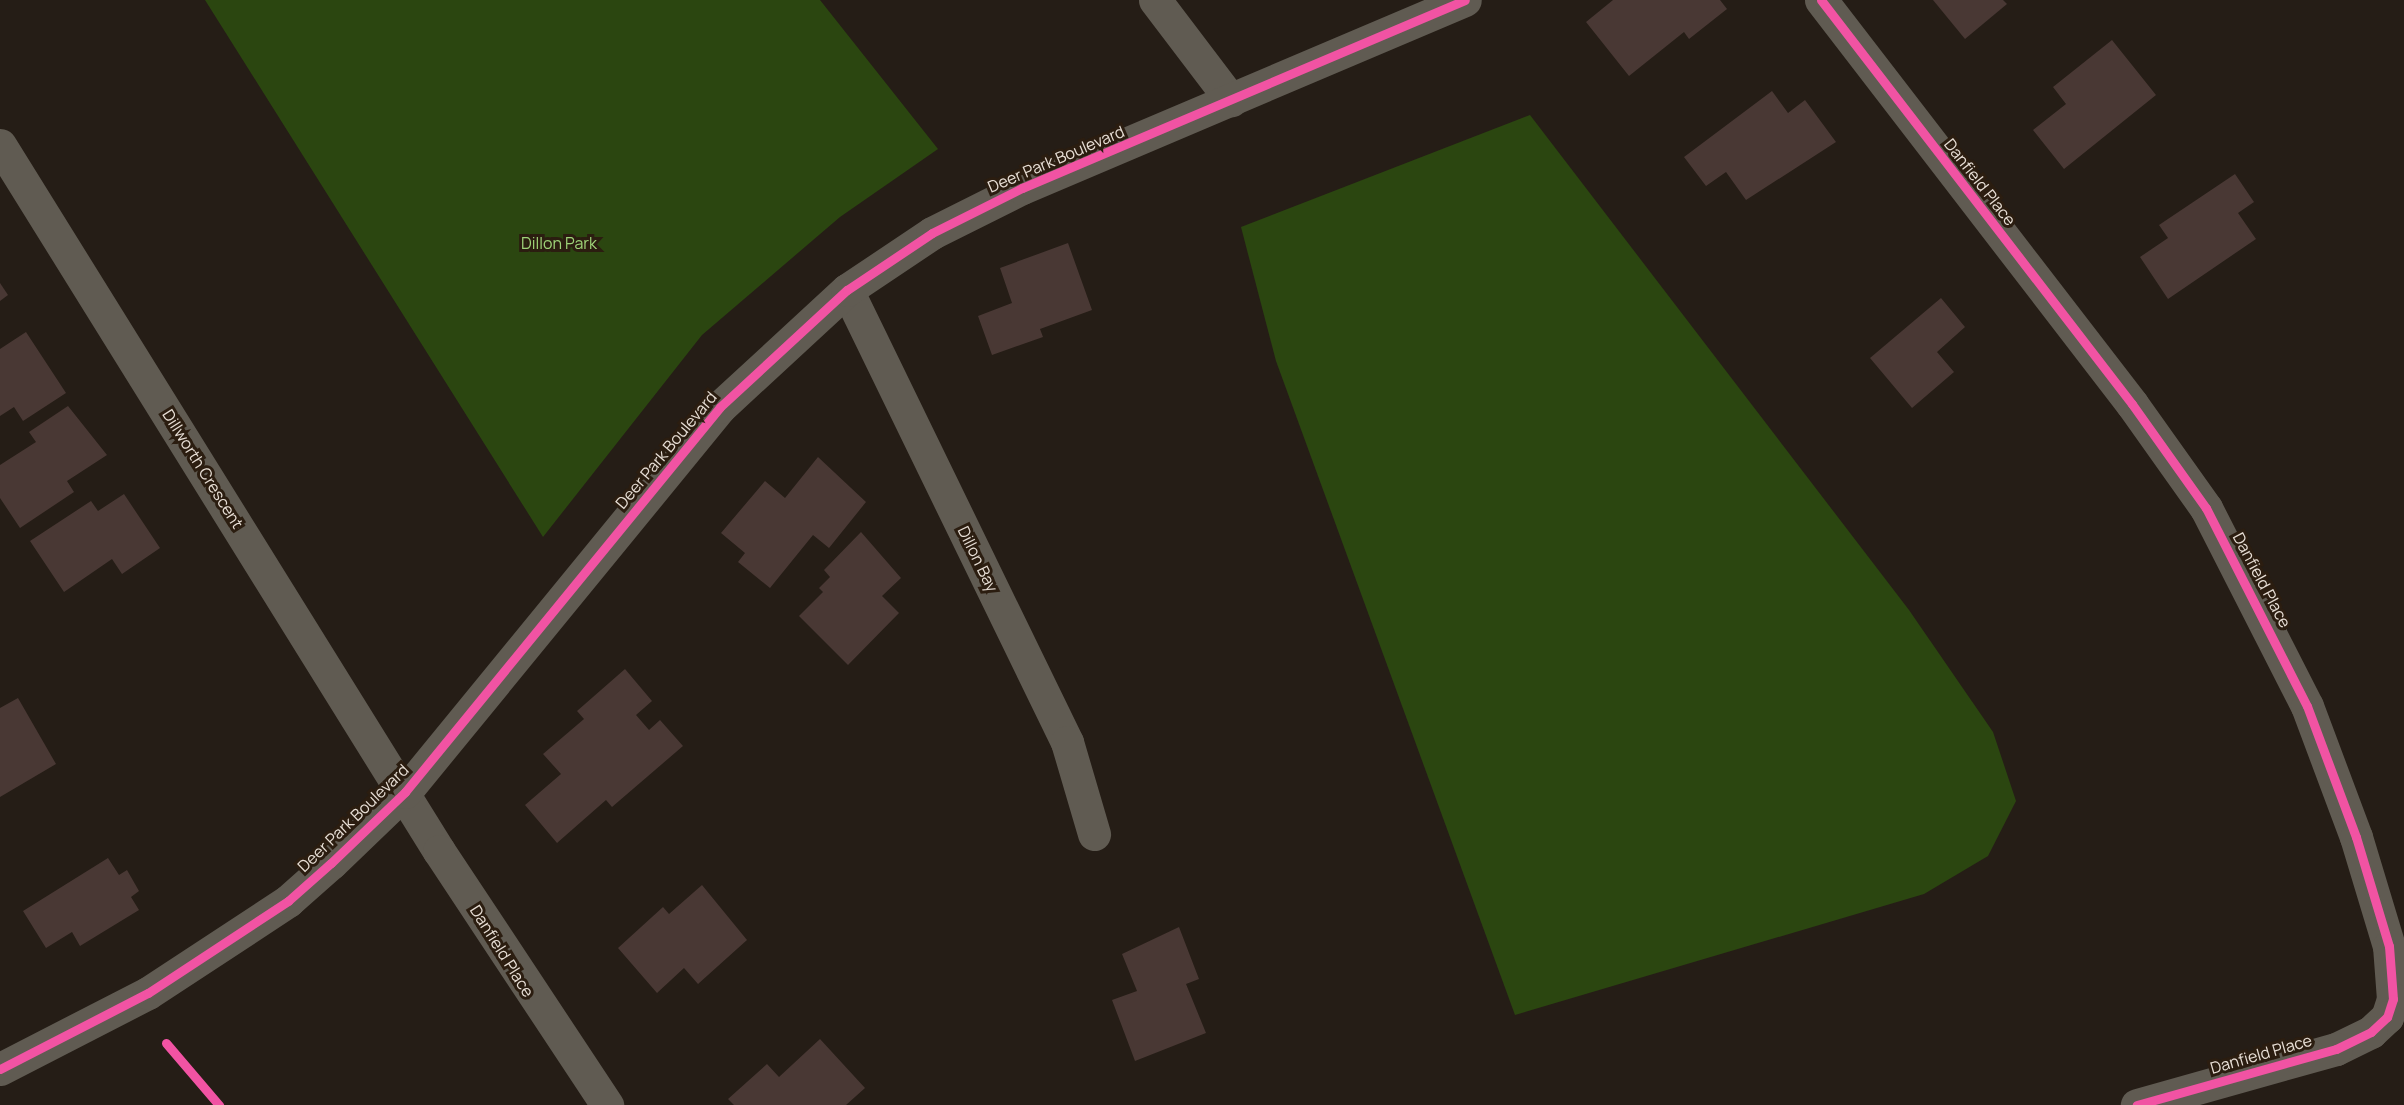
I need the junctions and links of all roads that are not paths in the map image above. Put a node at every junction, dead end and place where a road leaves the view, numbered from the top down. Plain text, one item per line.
1 (1155, 0) edge
2 (1465, 0) edge
3 (1821, 0) edge
4 (1231, 100) junction
5 (0, 145) edge
6 (847, 290) junction
7 (405, 792) junction
8 (1094, 834) dead end
9 (0, 1069) edge
10 (607, 1105) edge
11 (2137, 1105) edge

1 - 4 street
2 - 4 street, Deer Park Boulevard
3 - 11 street, Danfield Place
4 - 6 street, Deer Park Boulevard
5 - 7 street, Dillworth Crescent
6 - 7 street, Deer Park Boulevard
6 - 8 street, Dillon Bay
7 - 9 street, Deer Park Boulevard
7 - 10 street, Danfield Place

